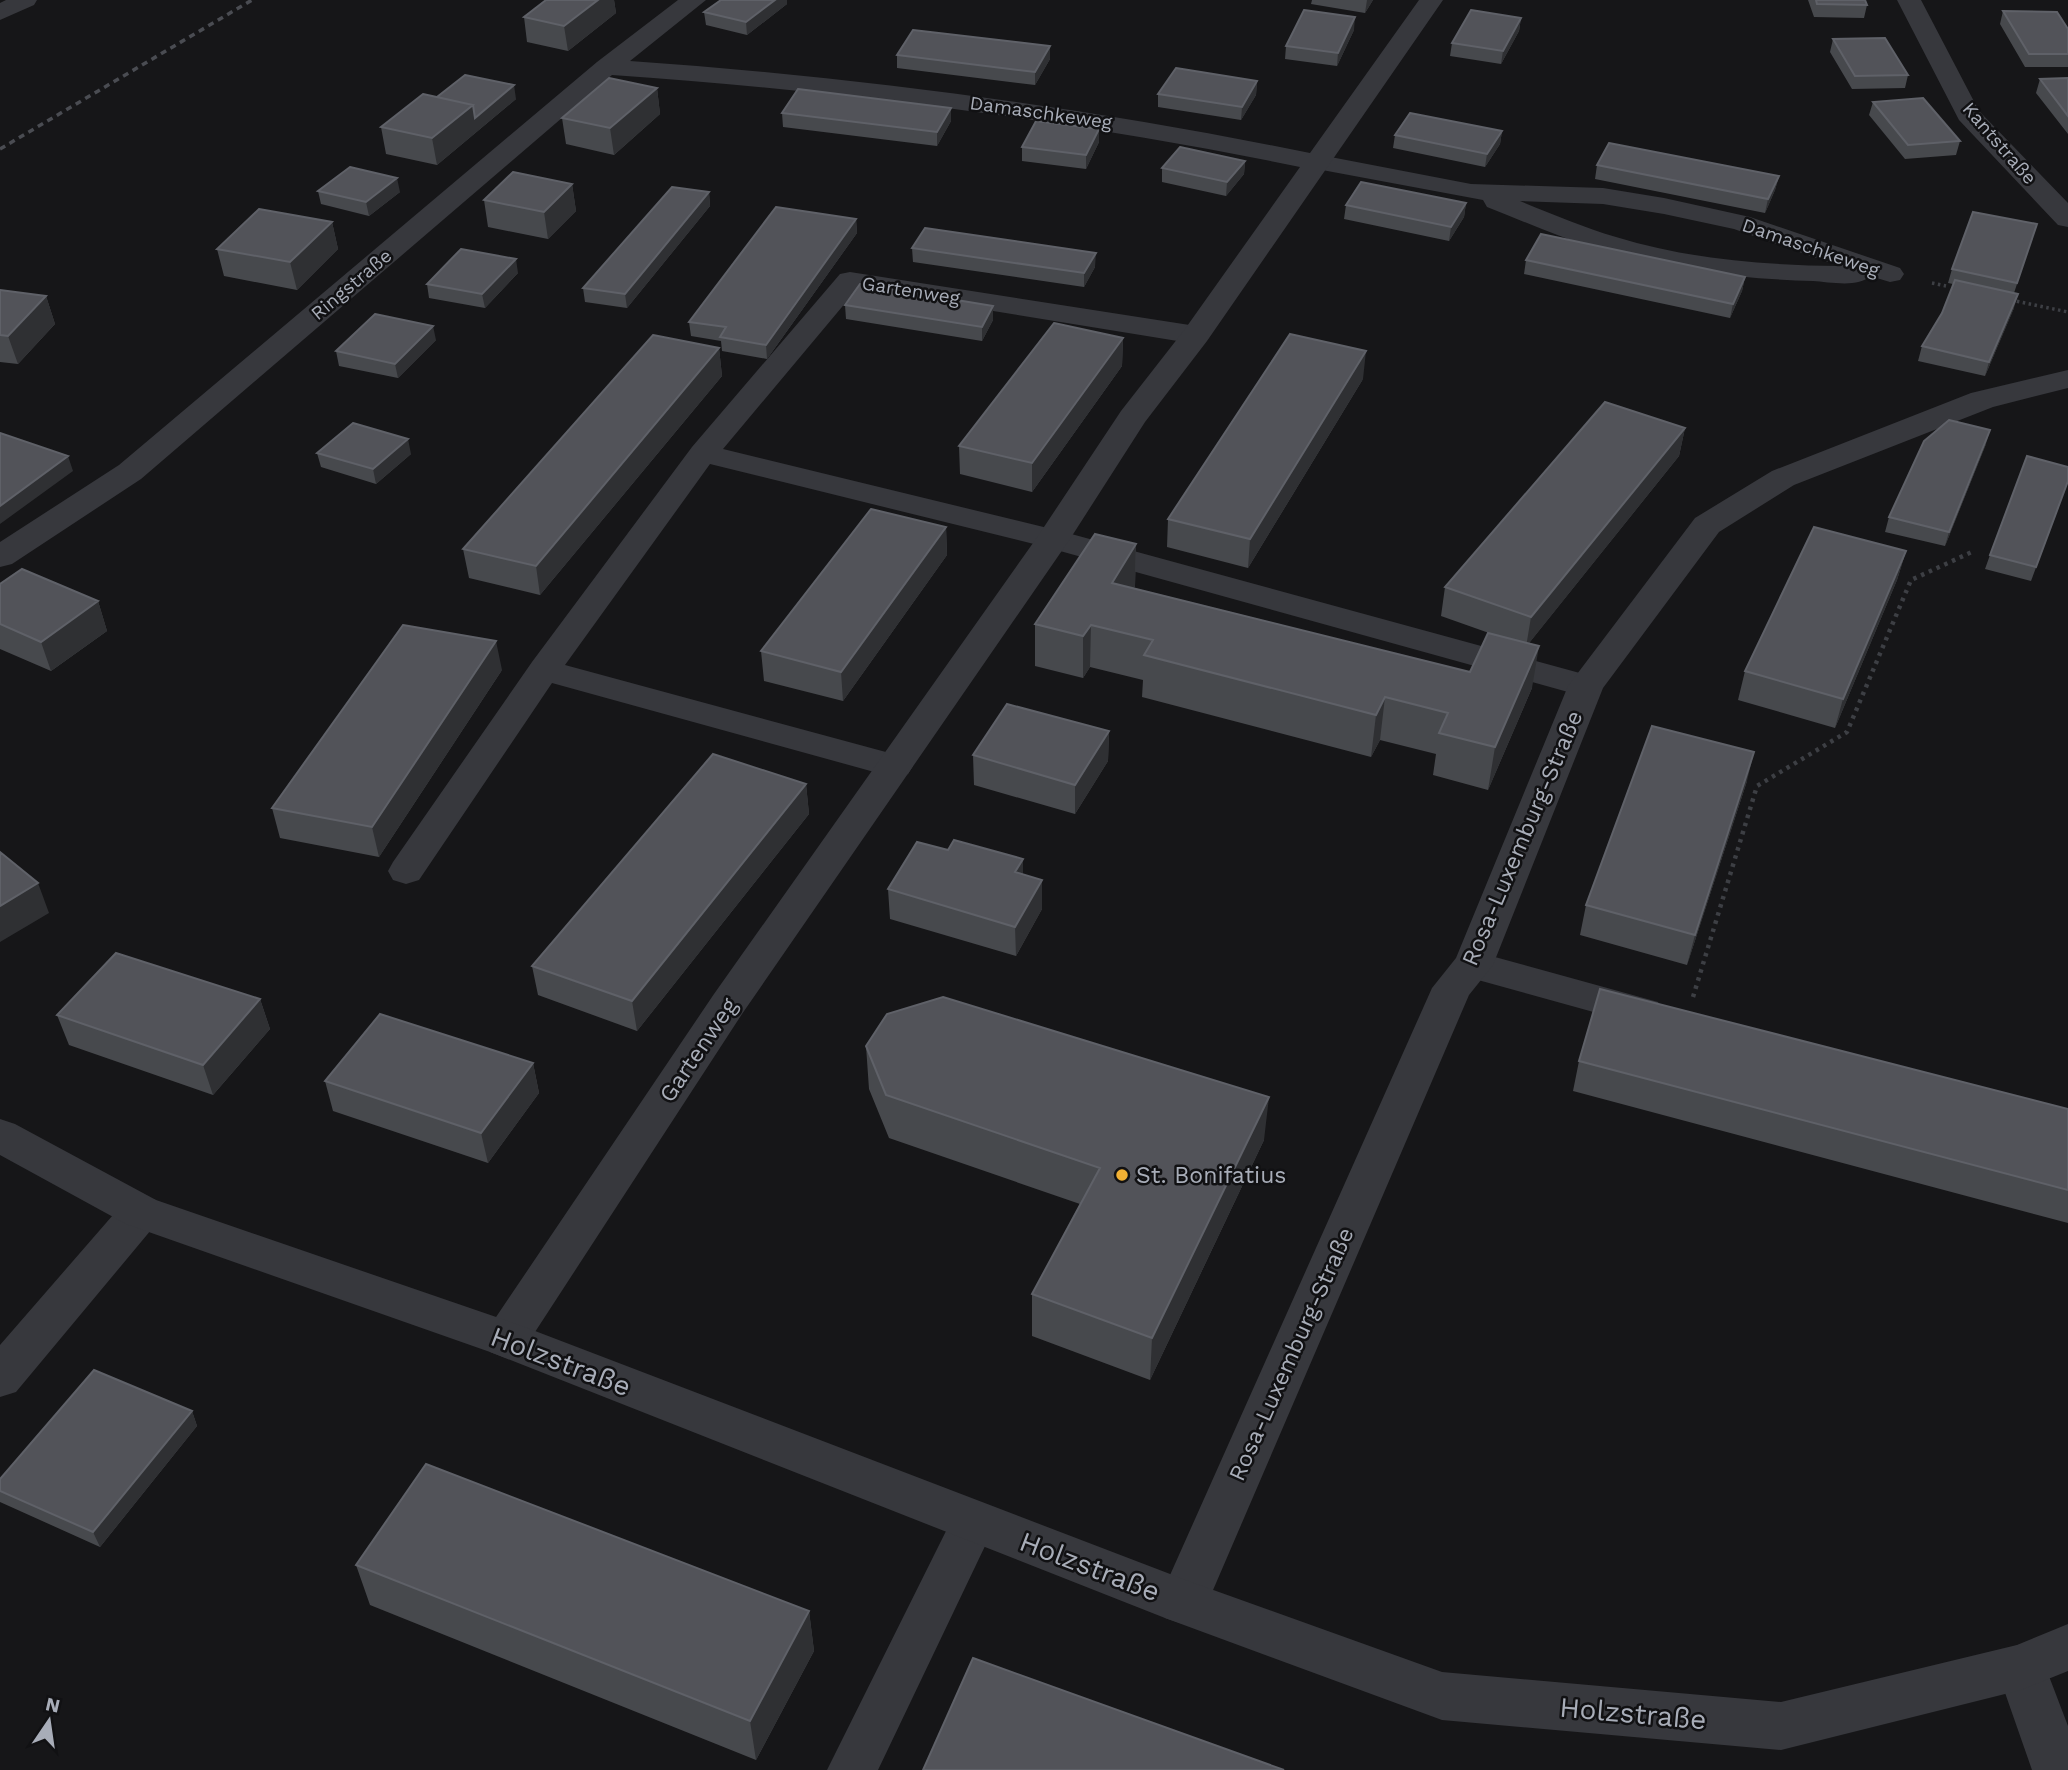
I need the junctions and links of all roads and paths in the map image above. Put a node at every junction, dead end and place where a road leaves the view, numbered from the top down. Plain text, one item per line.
1 (25, 0) edge
2 (694, 0) edge
3 (1431, 0) edge
4 (1909, 0) edge
5 (0, 13) edge
6 (606, 67) junction
7 (1315, 162) junction
8 (1471, 192) junction
9 (2065, 213) edge
10 (2002, 298) edge
11 (2068, 312) edge
12 (1196, 335) junction
13 (2068, 379) edge
14 (703, 453) junction
15 (1053, 539) junction
16 (1975, 551) dead end
17 (0, 557) edge
18 (544, 670) junction
19 (1586, 686) junction
20 (896, 766) junction
21 (406, 871) dead end
22 (1474, 965) junction
23 (1685, 1024) joint
24 (0, 1135) edge
25 (141, 1212) junction
26 (506, 1339) junction
27 (0, 1378) edge
28 (974, 1521) junction
29 (1183, 1602) junction
30 (2068, 1647) edge
31 (2021, 1667) junction
32 (852, 1770) edge
33 (2058, 1770) edge

1 - 5 street
2 - 6 street, Ringstraße
3 - 7 street, Gartenweg
4 - 9 street, Kantstraße
6 - 7 street, Damaschkeweg
6 - 17 street, Ringstraße
7 - 8 lane, Damaschkeweg
7 - 12 street, Gartenweg
8 - 8 lane, Damaschkeweg
10 - 11 path
12 - 14 lane, Gartenweg
12 - 15 street, Gartenweg
13 - 19 street, Rosa-Luxemburg-Straße
14 - 15 lane
14 - 18 lane, Gartenweg
15 - 19 lane
15 - 20 street, Gartenweg
16 - 23 path
18 - 20 lane
18 - 21 lane, Gartenweg
19 - 22 street, Rosa-Luxemburg-Straße
20 - 26 street, Gartenweg
22 - 23 lane
22 - 29 street, Rosa-Luxemburg-Straße
24 - 25 street, Holzstraße
25 - 26 street, Holzstraße
25 - 27 street
26 - 28 street, Holzstraße
28 - 29 street, Holzstraße
28 - 32 lane
29 - 31 street, Holzstraße
30 - 31 street, Holzstraße
31 - 33 street

